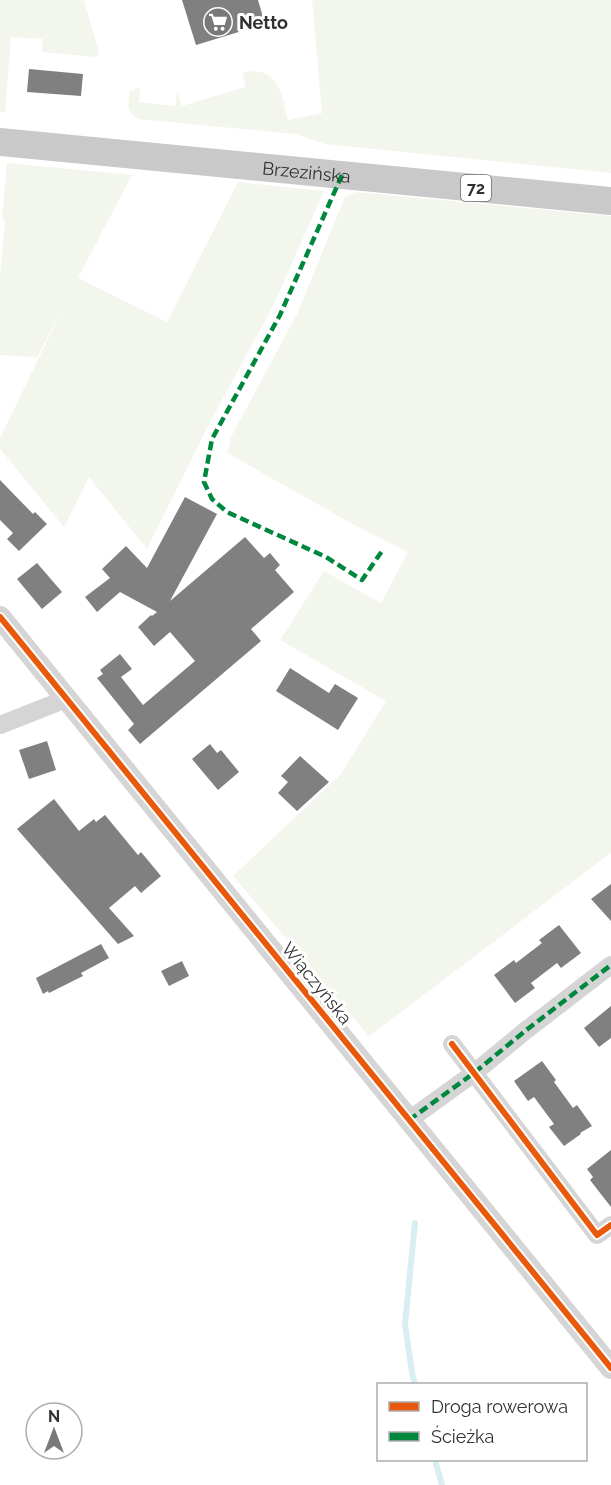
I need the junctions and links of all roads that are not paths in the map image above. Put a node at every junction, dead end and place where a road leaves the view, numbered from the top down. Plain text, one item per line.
1 (0, 142) edge
2 (611, 201) edge
3 (0, 617) edge
4 (66, 698) junction
5 (0, 725) edge
6 (611, 965) edge
7 (452, 1044) dead end
8 (474, 1073) junction
9 (409, 1120) junction
10 (611, 1225) edge
11 (611, 1368) edge

1 - 2 main road, Brzezińska / 72
3 - 4 street, Wiączyńska
4 - 5 street
4 - 9 street, Wiączyńska
6 - 8 street
7 - 8 street
8 - 9 street
8 - 10 street
9 - 11 street, Wiączyńska

